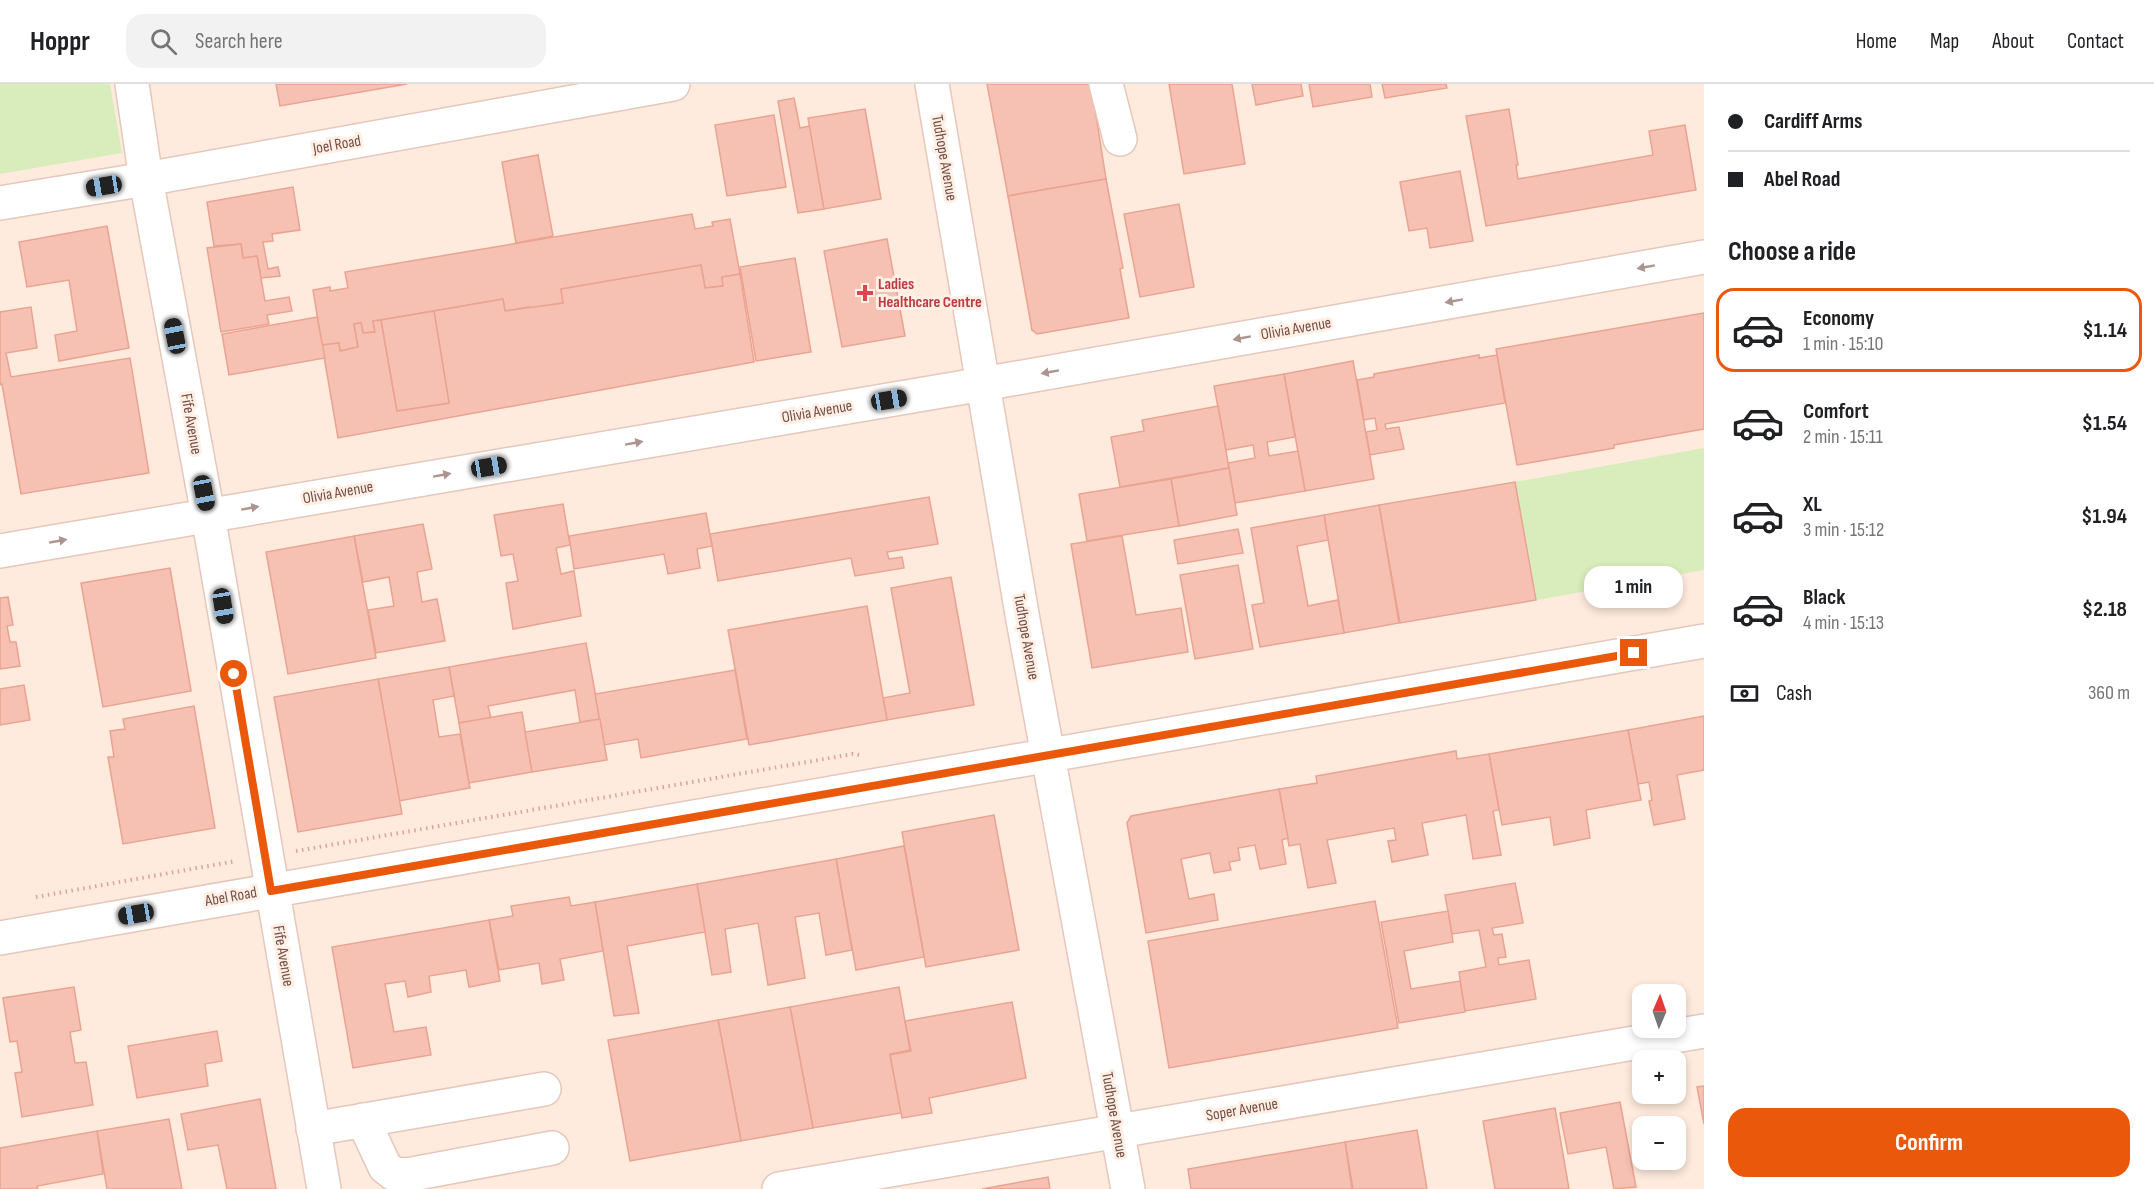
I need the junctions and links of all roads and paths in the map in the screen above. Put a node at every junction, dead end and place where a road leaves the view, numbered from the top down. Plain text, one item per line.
1 (132, 84) edge
2 (673, 84) edge
3 (932, 84) edge
4 (1106, 84) edge
5 (1120, 139) dead end
6 (146, 179) junction
7 (0, 203) edge
8 (1704, 256) edge
9 (983, 384) junction
10 (208, 515) junction
11 (0, 552) edge
12 (1704, 641) edge
13 (1048, 754) junction
14 (271, 891) junction
15 (0, 938) edge
16 (1704, 1031) edge
17 (544, 1089) dead end
18 (363, 1120) junction
19 (313, 1129) junction
20 (1118, 1131) junction
21 (552, 1148) dead end
22 (324, 1189) edge
23 (779, 1189) edge
24 (1128, 1189) edge

1 - 6 street, Fife Avenue
2 - 6 street, Joel Road
3 - 9 street, Tudhope Avenue
4 - 5 street
6 - 7 street, Joel Road
6 - 10 street, Fife Avenue
8 -> 9 street, Olivia Avenue
10 -> 9 street, Olivia Avenue
9 - 13 street, Tudhope Avenue
11 -> 10 street, Olivia Avenue
10 - 14 street, Fife Avenue
12 - 13 street, Abel Road
13 - 14 street, Abel Road
13 - 20 street, Tudhope Avenue
14 - 15 street, Abel Road
14 - 19 street, Fife Avenue
16 - 20 street, Soper Avenue
17 - 18 street
18 - 19 street
18 - 21 street
19 - 22 street, Fife Avenue
20 - 23 street, Soper Avenue
20 - 24 street, Tudhope Avenue

